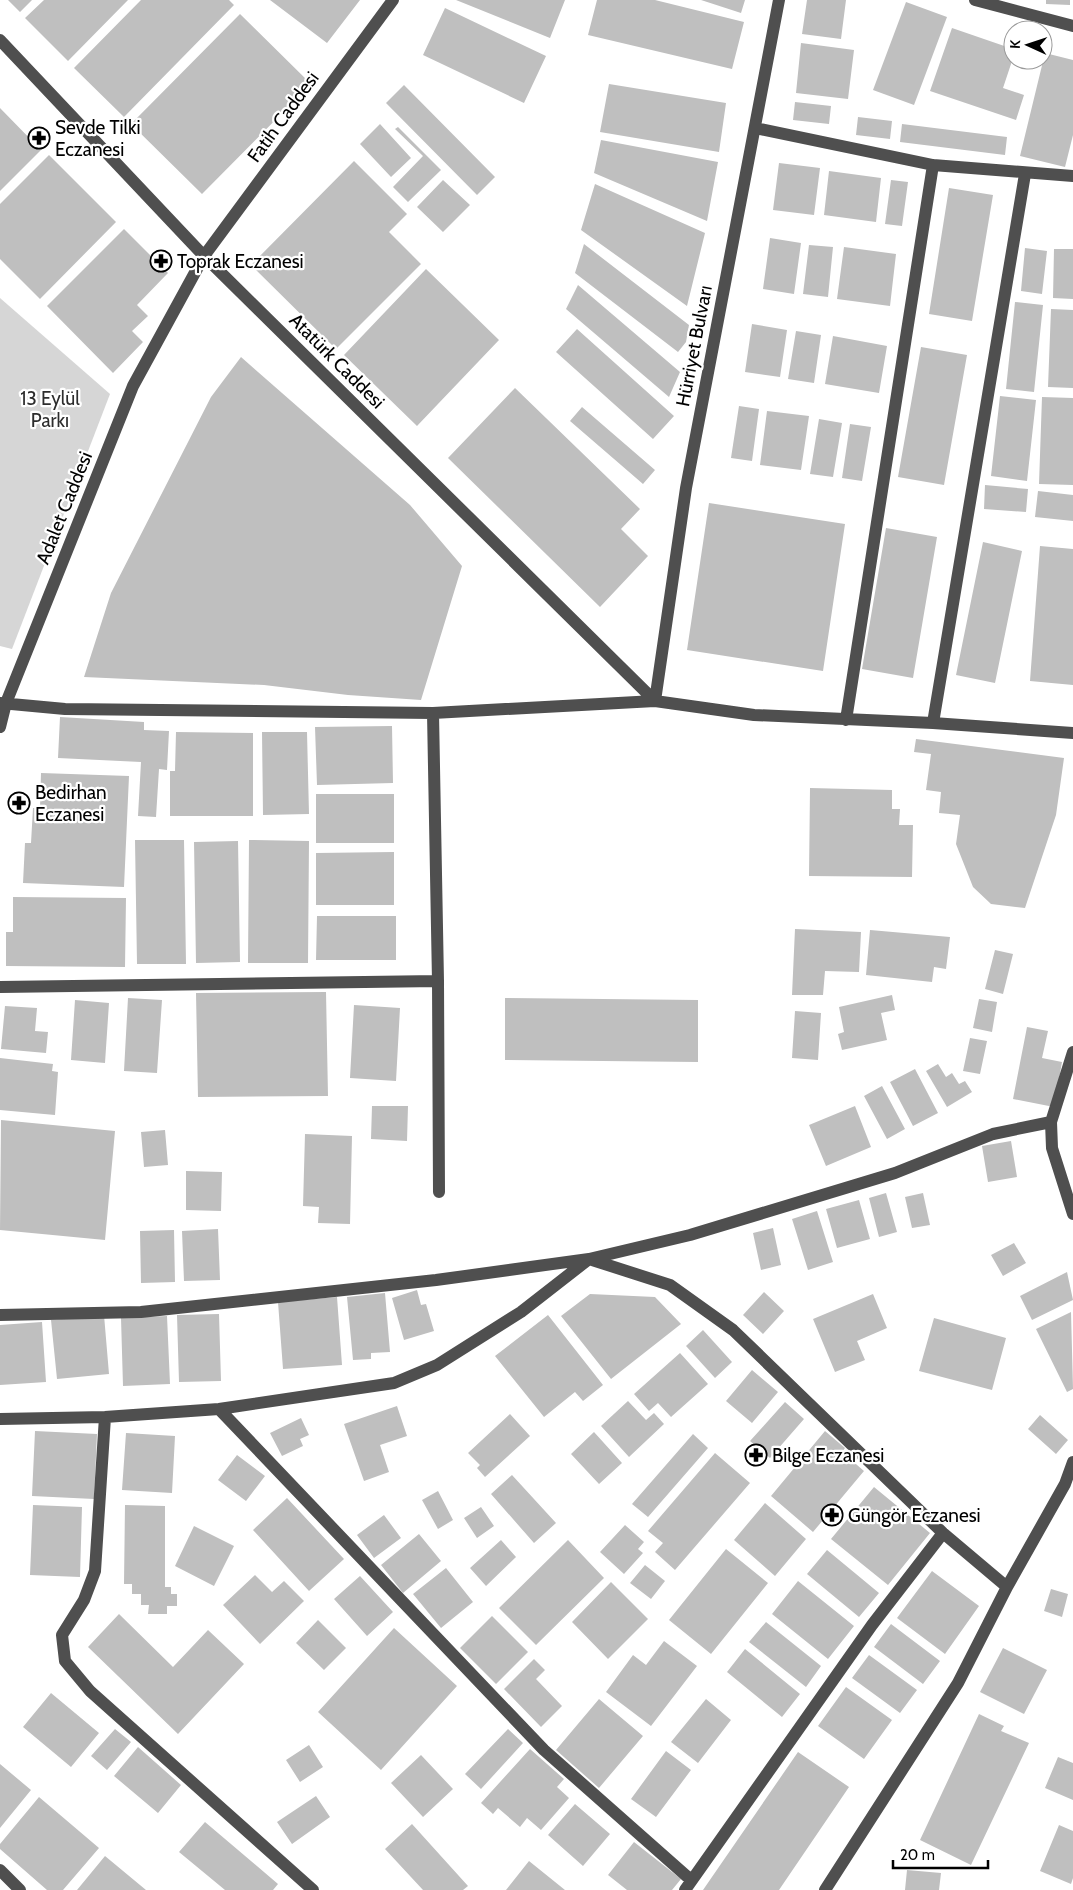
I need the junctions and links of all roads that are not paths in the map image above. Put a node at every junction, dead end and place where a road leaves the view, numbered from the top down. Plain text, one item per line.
1 (393, 0) edge
2 (778, 0) edge
3 (975, 0) edge
4 (1073, 26) edge
5 (0, 40) edge
6 (755, 128) junction
7 (933, 165) junction
8 (1025, 174) junction
9 (1073, 176) edge
10 (204, 256) junction
11 (655, 701) junction
12 (3, 703) edge
13 (433, 713) junction
14 (846, 720) junction
15 (933, 723) junction
16 (0, 726) edge
17 (1073, 733) edge
18 (438, 981) junction
19 (0, 987) edge
20 (1073, 1052) edge
21 (1051, 1122) junction
22 (440, 1192) dead end
23 (1073, 1214) edge
24 (589, 1259) junction
25 (0, 1315) edge
26 (219, 1409) junction
27 (105, 1417) junction
28 (0, 1419) edge
29 (1073, 1462) edge
30 (1069, 1482) edge
31 (943, 1533) junction
32 (1007, 1587) junction
33 (0, 1870) edge
34 (688, 1885) edge
35 (20, 1890) edge
36 (313, 1890) edge
37 (825, 1890) edge

1 - 10 street, Fatih Caddesi
2 - 6 street, Hürriyet Bulvarı
3 - 4 street
5 - 10 street, Atatürk Caddesi
6 - 7 street
6 - 11 street, Hürriyet Bulvarı
7 - 8 street
7 - 14 street
8 - 9 street
8 - 15 street
10 - 11 street, Atatürk Caddesi
10 - 12 street, Adalet Caddesi
11 - 13 street
11 - 14 street
12 - 13 street
12 - 16 street, Adalet Caddesi
13 - 18 street
14 - 15 street
15 - 17 street
18 - 19 street
18 - 22 street
20 - 21 street
21 - 23 street
21 - 24 street
24 - 25 street
24 - 26 street
24 - 31 street
26 - 27 street
26 - 34 street
27 - 28 street
27 - 36 street
29 - 30 street
30 - 32 street
31 - 32 street
31 - 34 street
32 - 37 street
33 - 35 street

